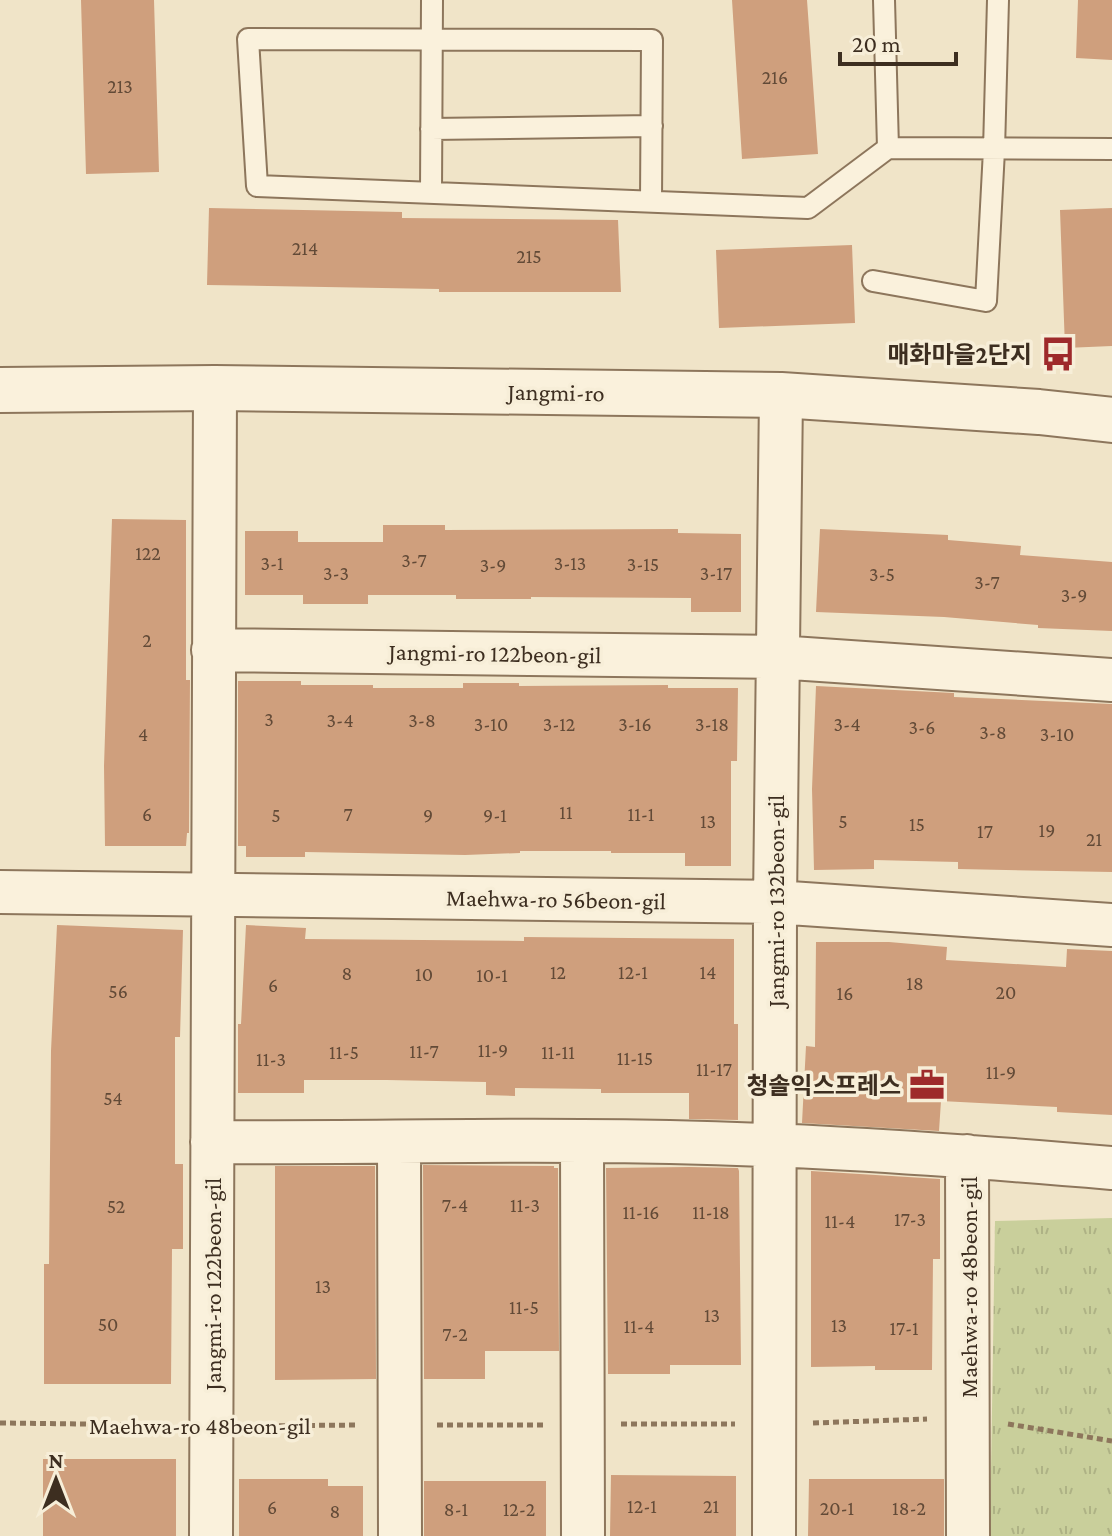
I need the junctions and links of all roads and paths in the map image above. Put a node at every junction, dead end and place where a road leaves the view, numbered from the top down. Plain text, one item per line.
1 (432, 0) edge
2 (884, 0) edge
3 (998, 0) edge
4 (432, 39) junction
5 (652, 126) junction
6 (431, 129) junction
7 (888, 148) junction
8 (1112, 149) edge
9 (994, 150) junction
10 (431, 192) junction
11 (651, 201) junction
12 (873, 281) dead end
13 (215, 388) junction
14 (0, 390) edge
15 (781, 395) junction
16 (1112, 420) edge
17 (213, 650) junction
18 (777, 657) junction
19 (1112, 680) edge
20 (0, 892) edge
21 (212, 894) junction
22 (775, 902) junction
23 (1112, 925) edge
24 (582, 1141) junction
25 (212, 1142) junction
26 (399, 1143) junction
27 (774, 1146) junction
28 (967, 1156) junction
29 (1112, 1168) edge
30 (969, 1417) junction
31 (0, 1423) edge
32 (582, 1424) junction
33 (775, 1424) junction
34 (400, 1425) junction
35 (211, 1426) junction
36 (1112, 1441) edge
37 (211, 1536) edge
38 (400, 1536) edge
39 (583, 1536) edge
40 (774, 1536) edge
41 (968, 1536) edge

1 - 4 lane
2 - 7 lane
3 - 9 lane
4 - 5 lane
4 - 6 lane
4 - 10 lane
5 - 6 lane
5 - 11 lane
6 - 10 lane
7 - 9 lane
7 - 11 lane
8 - 9 lane
9 - 12 lane
10 - 11 lane
13 - 14 street, Jangmi-ro
13 - 15 street, Jangmi-ro
13 - 17 street, Jangmi-ro 122beon-gil
15 - 16 street, Jangmi-ro
15 - 18 street, Jangmi-ro 132beon-gil
17 - 18 street, Jangmi-ro 122beon-gil
17 - 21 street, Jangmi-ro 122beon-gil
18 - 19 street
18 - 22 street, Jangmi-ro 132beon-gil
20 - 21 street, Maehwa-ro 56beon-gil
21 - 22 street, Maehwa-ro 56beon-gil
21 - 25 street, Jangmi-ro 122beon-gil
22 - 23 street, Maehwa-ro 56beon-gil
22 - 27 street, Jangmi-ro 132beon-gil
24 - 26 street, Jangmi-ro 122beon-gil
24 - 27 street, Jangmi-ro 122beon-gil
24 - 32 street
25 - 26 street, Jangmi-ro 122beon-gil
25 - 35 street, Jangmi-ro 122beon-gil
26 - 34 street
27 - 28 street
27 - 33 street, Jangmi-ro 132beon-gil
28 - 29 street
28 - 30 street, Maehwa-ro 48beon-gil
30 - 33 path, Maehwa-ro 48beon-gil
30 - 36 path
30 - 41 street, Maehwa-ro 48beon-gil
31 - 35 path, Maehwa-ro 48beon-gil
32 - 33 path, Maehwa-ro 48beon-gil
32 - 34 path, Maehwa-ro 48beon-gil
32 - 39 street
33 - 40 street, Jangmi-ro 132beon-gil
34 - 35 path, Maehwa-ro 48beon-gil
34 - 38 street
35 - 37 street, Jangmi-ro 122beon-gil

